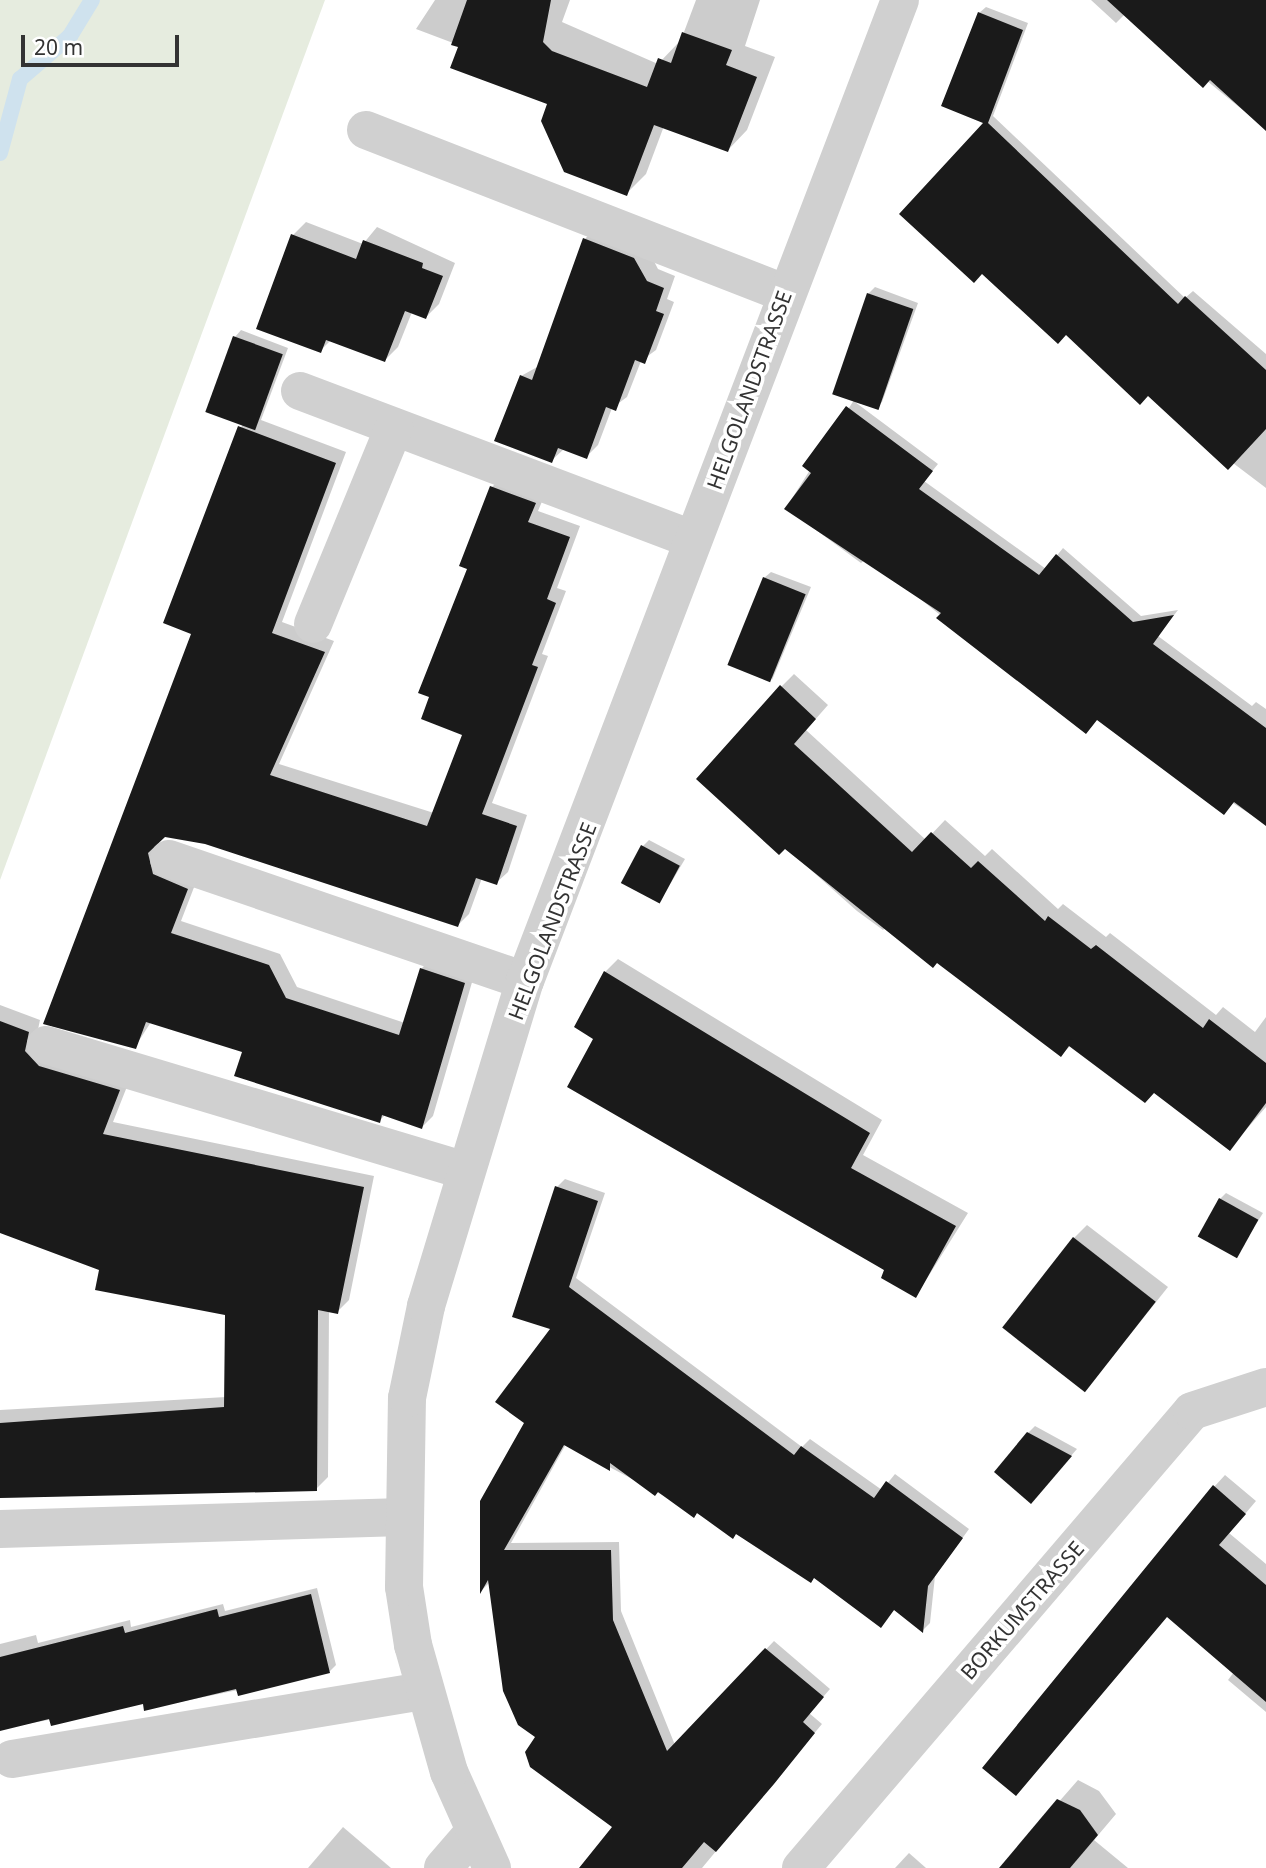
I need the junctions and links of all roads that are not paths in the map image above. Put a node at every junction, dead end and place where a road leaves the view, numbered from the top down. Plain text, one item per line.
1 (900, 0) edge
2 (366, 130) dead end
3 (785, 293) junction
4 (300, 391) dead end
5 (394, 427) junction
6 (692, 539) junction
7 (313, 624) dead end
8 (169, 859) dead end
9 (526, 981) junction
10 (46, 1045) dead end
11 (465, 1171) junction
12 (1266, 1387) edge
13 (403, 1517) junction
14 (0, 1529) edge
15 (424, 1691) junction
16 (12, 1759) dead end
17 (474, 1832) junction
18 (443, 1868) edge
19 (492, 1868) edge
20 (801, 1868) edge

1 - 3 street, HELGOLANDSTRASSE
2 - 3 street
3 - 6 street, HELGOLANDSTRASSE
4 - 5 street
5 - 6 street
5 - 7 street
6 - 9 street, HELGOLANDSTRASSE
8 - 9 street
9 - 11 street, HELGOLANDSTRASSE
10 - 11 street
11 - 13 street, HELGOLANDSTRASSE
12 - 20 street, BORKUMSTRASSE
13 - 14 street
13 - 15 street, HELGOLANDSTRASSE
15 - 16 street
15 - 17 street, HELGOLANDSTRASSE
17 - 18 street
17 - 19 street, HELGOLANDSTRASSE

